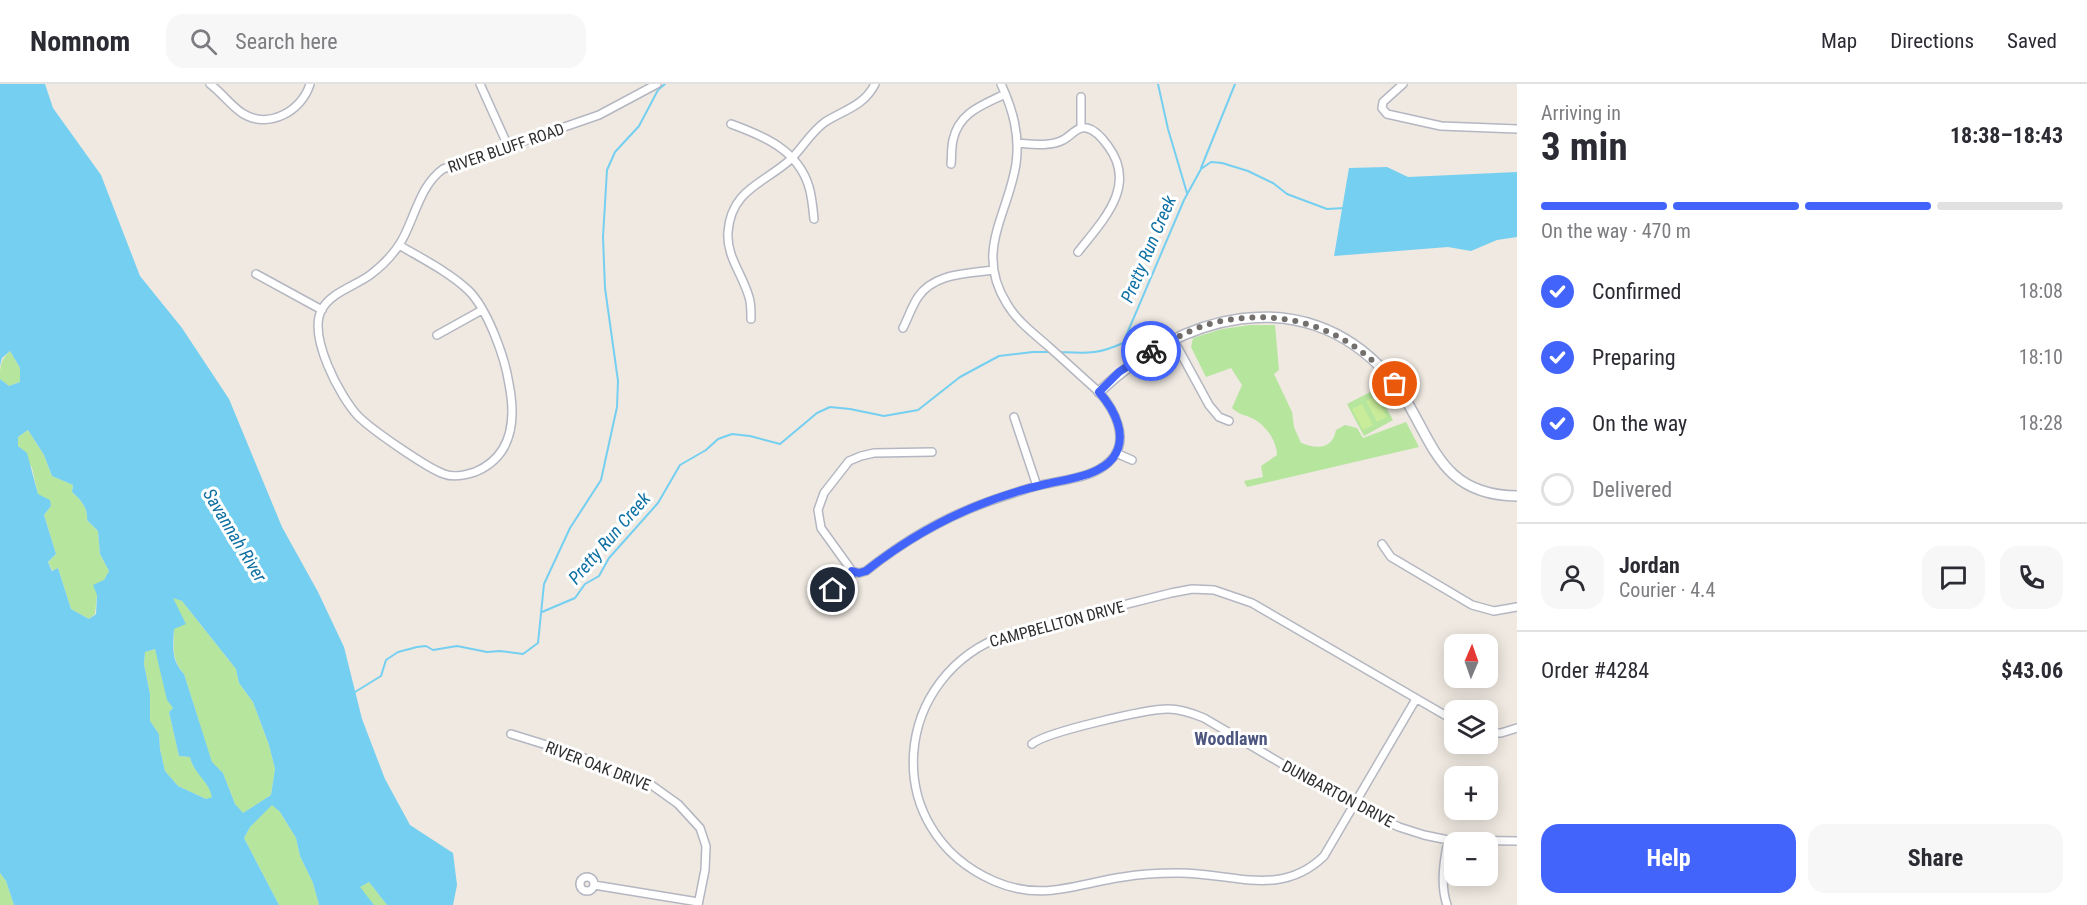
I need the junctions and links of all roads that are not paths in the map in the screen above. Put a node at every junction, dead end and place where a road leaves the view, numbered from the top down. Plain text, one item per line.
1 (210, 84) edge
2 (310, 84) edge
3 (480, 84) edge
4 (657, 84) edge
5 (875, 84) edge
6 (1001, 84) edge
7 (1402, 84) edge
8 (1005, 94) junction
9 (1081, 97) dead end
10 (731, 124) dead end
11 (1081, 128) junction
12 (1517, 129) edge
13 (1017, 143) junction
14 (508, 146) junction
15 (791, 159) junction
16 (951, 164) dead end
17 (814, 219) dead end
18 (399, 245) junction
19 (1078, 252) dead end
20 (993, 270) junction
21 (256, 274) dead end
22 (322, 310) junction
23 (482, 310) junction
24 (751, 319) dead end
25 (903, 328) dead end
26 (437, 336) dead end
27 (1173, 339) junction
28 (1099, 392) junction
29 (1014, 417) dead end
30 (1228, 421) dead end
31 (932, 452) dead end
32 (1116, 453) junction
33 (1132, 460) dead end
34 (1036, 486) junction
35 (1517, 496) edge
36 (1382, 544) dead end
37 (852, 571) junction
38 (833, 590) dead end
39 (1517, 607) edge
40 (1416, 699) junction
41 (1444, 715) edge
42 (1517, 728) edge
43 (1498, 733) edge
44 (511, 734) dead end
45 (1032, 744) dead end
46 (1354, 806) junction
47 (1444, 839) edge
48 (1498, 841) edge
49 (1517, 841) edge
50 (594, 885) dead end
51 (1444, 886) edge
52 (698, 904) edge
53 (1448, 905) edge

1 - 2 street
3 - 14 street
4 - 14 street, RIVER BLUFF ROAD
5 - 15 street
6 - 8 street
7 - 12 street
8 - 13 street
8 - 16 street
9 - 11 street
10 - 15 street
11 - 13 street
11 - 19 street
13 - 20 street
14 - 18 street, RIVER BLUFF ROAD
15 - 17 street
15 - 24 street
18 - 22 street, RIVER BLUFF ROAD
18 - 23 street
20 - 25 street
20 - 28 street
21 - 22 street
22 - 23 street
23 - 26 street
27 - 28 street
27 - 30 street
27 - 35 street
28 - 32 street
29 - 34 street
31 - 37 street
32 - 33 street
32 - 34 street
34 - 37 street
36 - 39 street
37 - 38 street
40 - 41 street, CAMPBELLTON DRIVE
40 - 46 street, CAMPBELLTON DRIVE
40 - 46 street, CAMPBELLTON DRIVE
42 - 43 street
44 - 52 street, RIVER OAK DRIVE
45 - 46 street, DUNBARTON DRIVE
46 - 47 street, DUNBARTON DRIVE
48 - 49 street, DUNBARTON DRIVE
50 - 52 street
51 - 53 street

